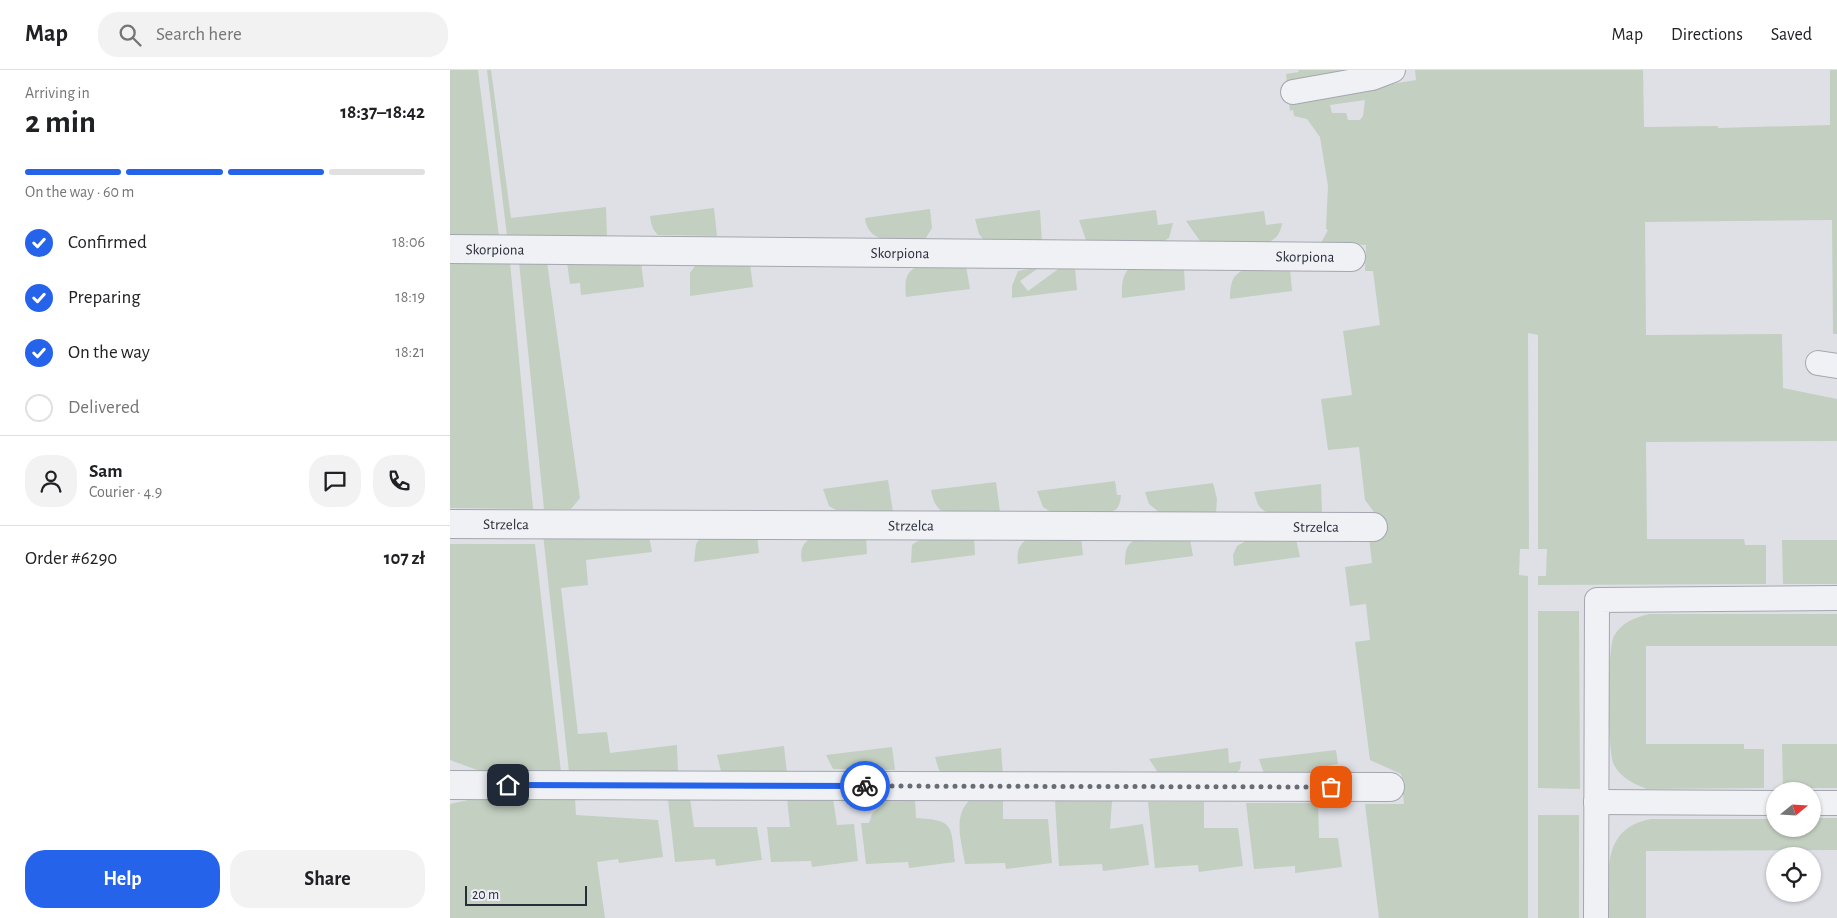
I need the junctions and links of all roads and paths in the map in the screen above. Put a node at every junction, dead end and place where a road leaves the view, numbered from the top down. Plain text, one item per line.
1 (1393, 70) edge
2 (1293, 92) dead end
3 (450, 250) edge
4 (1351, 257) dead end
5 (450, 524) edge
6 (1373, 527) dead end
7 (1837, 598) edge
8 (450, 785) edge
9 (1390, 787) dead end
10 (1596, 802) junction
11 (1766, 803) edge
12 (1821, 803) edge
13 (1837, 803) edge
14 (1596, 918) edge

1 - 2 lane
3 - 4 street, Skorpiona
5 - 6 street, Strzelca
7 - 10 lane
8 - 9 street
10 - 11 lane
10 - 14 lane
12 - 13 lane

